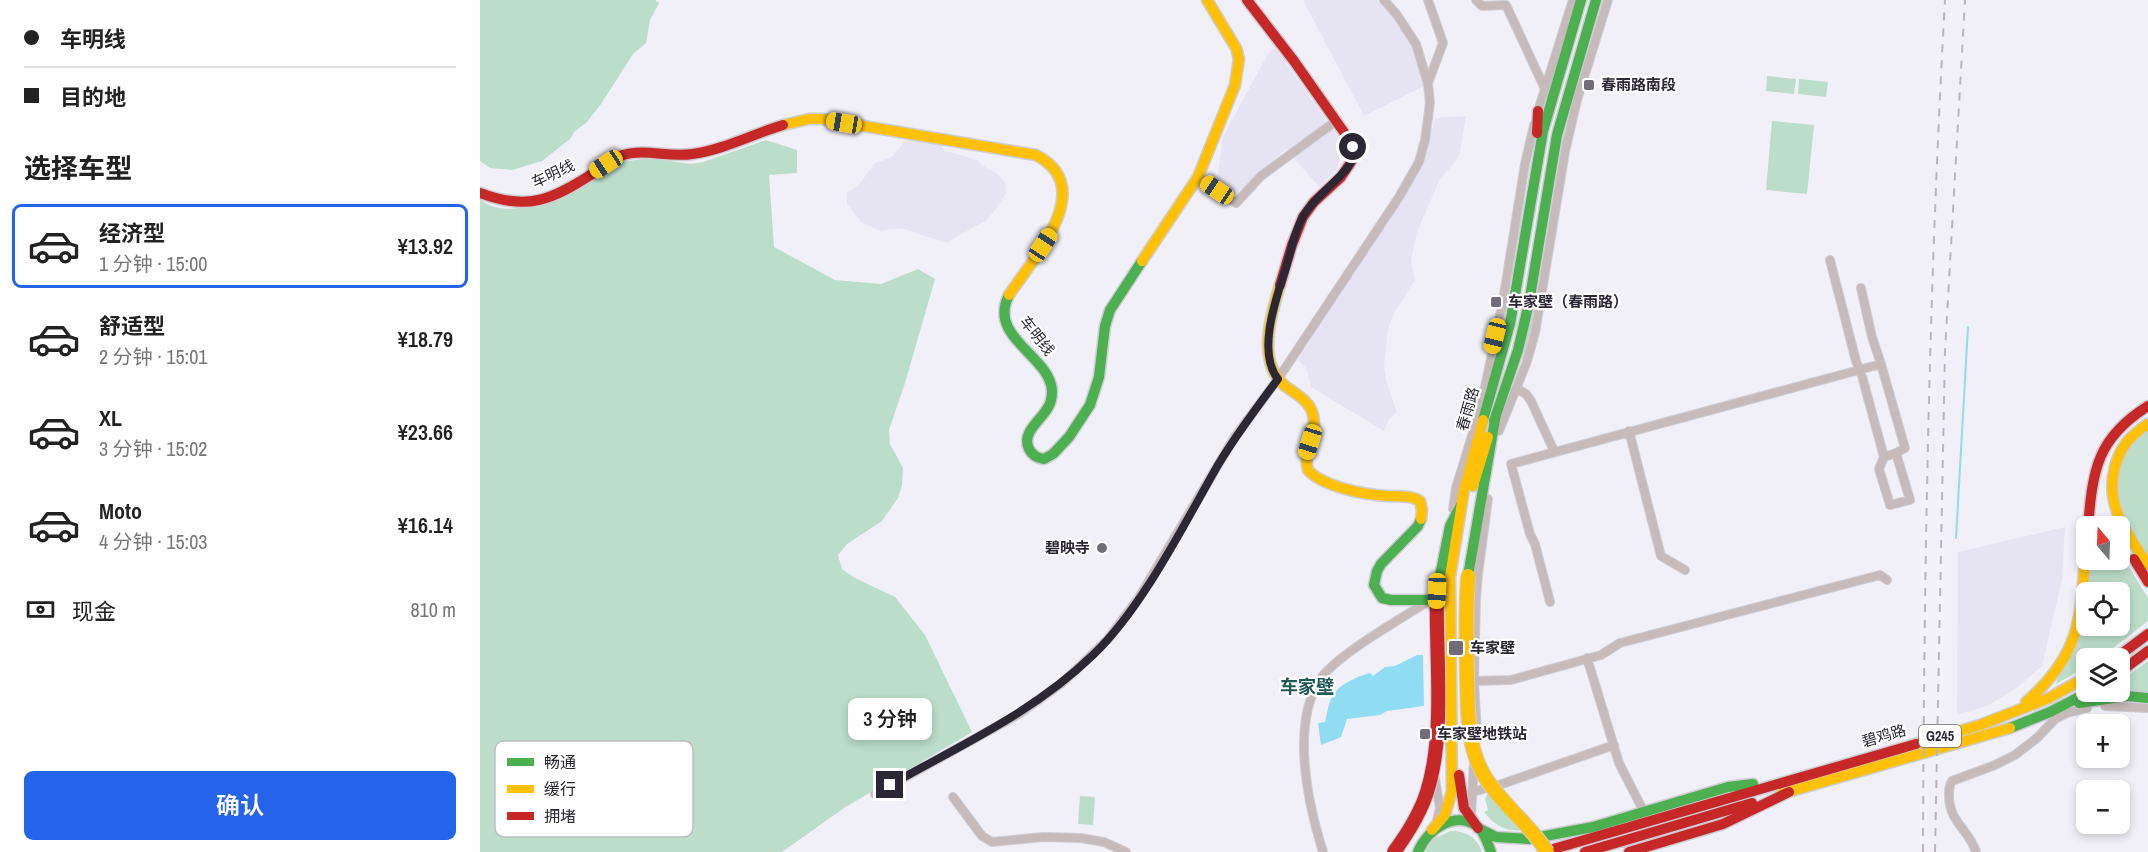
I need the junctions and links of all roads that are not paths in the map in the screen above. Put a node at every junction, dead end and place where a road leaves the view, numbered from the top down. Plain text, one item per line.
1 (1207, 0) edge
2 (1247, 0) edge
3 (1384, 0) edge
4 (1428, 0) edge
5 (1476, 0) edge
6 (1573, 0) edge
7 (1581, 0) edge
8 (1596, 0) edge
9 (1608, 0) edge
10 (1428, 84) junction
11 (1545, 89) junction
12 (1538, 111) junction
13 (1336, 121) junction
14 (1536, 167) junction
15 (1198, 177) junction
16 (480, 193) edge
17 (1830, 260) dead end
18 (1860, 288) dead end
19 (1881, 364) junction
20 (1498, 366) junction
21 (1859, 370) junction
22 (1278, 379) junction
23 (1516, 388) junction
24 (1480, 406) junction
25 (2148, 406) edge
26 (1496, 414) junction
27 (2148, 414) edge
28 (2148, 424) edge
29 (1629, 431) junction
30 (1554, 451) junction
31 (1491, 453) junction
32 (1896, 453) junction
33 (1884, 457) junction
34 (1461, 505) junction
35 (2089, 516) edge
36 (2110, 516) edge
37 (2117, 516) edge
38 (1450, 526) junction
39 (2130, 545) edge
40 (2130, 548) edge
41 (2148, 565) edge
42 (1685, 570) dead end
43 (2084, 570) edge
44 (1887, 580) dead end
45 (2148, 582) edge
46 (1434, 596) junction
47 (1550, 602) dead end
48 (2148, 634) edge
49 (2129, 648) edge
50 (2148, 651) edge
51 (1587, 658) junction
52 (2130, 664) edge
53 (1474, 681) junction
54 (2076, 683) edge
55 (2148, 698) edge
56 (2076, 700) edge
57 (2064, 706) junction
58 (2148, 708) edge
59 (2008, 714) junction
60 (1614, 745) junction
61 (1790, 786) junction
62 (1472, 792) junction
63 (875, 794) dead end
64 (953, 797) dead end
65 (1644, 812) junction
66 (1476, 825) junction
67 (1432, 830) junction
68 (1126, 852) edge
69 (1323, 852) edge
70 (1394, 852) edge
71 (1418, 852) edge
72 (1491, 852) edge
73 (1545, 852) edge
74 (1586, 852) edge
75 (1629, 852) edge
76 (1976, 852) edge

1 - 15 main road, 车明线
2 - 13 main road
3 - 10 street
4 - 10 street
5 - 11 street
6 - 11 street
7 - 14 main road, 春雨路
8 - 26 main road, 春雨路
9 - 23 street
10 - 22 street
11 - 12 street
12 - 14 main road
12 - 24 street
13 - 15 street
13 - 22 main road
14 - 20 main road, 春雨路
15 - 16 main road, 车明线
17 - 21 street
18 - 19 street
19 - 21 street
19 - 32 street
20 - 24 main road
20 - 34 main road, 春雨路
21 - 29 street
21 - 33 street
22 - 46 main road
22 - 63 street
23 - 30 street
23 - 31 street
24 - 38 street
25 - 35 main road
26 - 31 main road
26 - 66 main road, 春雨路
27 - 36 main road
28 - 37 main road
29 - 30 street
29 - 42 street
30 - 47 street
31 - 53 street
31 - 73 main road, bridge
32 - 33 street
32 - 33 street
34 - 38 main road
34 - 67 main road, 春雨路
38 - 46 main road
39 - 41 main road
40 - 45 main road
43 - 59 main road
44 - 51 street
46 - 67 street
46 - 69 street
46 - 70 main road, bridge
48 - 49 main road
50 - 52 main road
51 - 53 street
51 - 60 street
53 - 62 street
54 - 59 main road, 碧鸡路 / G245
55 - 57 main road
56 - 57 main road, 碧鸡路 / G245
57 - 61 main road, 碧鸡路 / G245
58 - 76 street
59 - 61 main road, 碧鸡路 / G245
60 - 62 street
60 - 65 street
61 - 65 main road
61 - 73 main road, G245
61 - 74 main road, G245
61 - 75 main road
62 - 66 street
64 - 68 street
65 - 66 main road
66 - 67 main road
66 - 72 main road, 春雨路
67 - 71 main road, 春雨路

